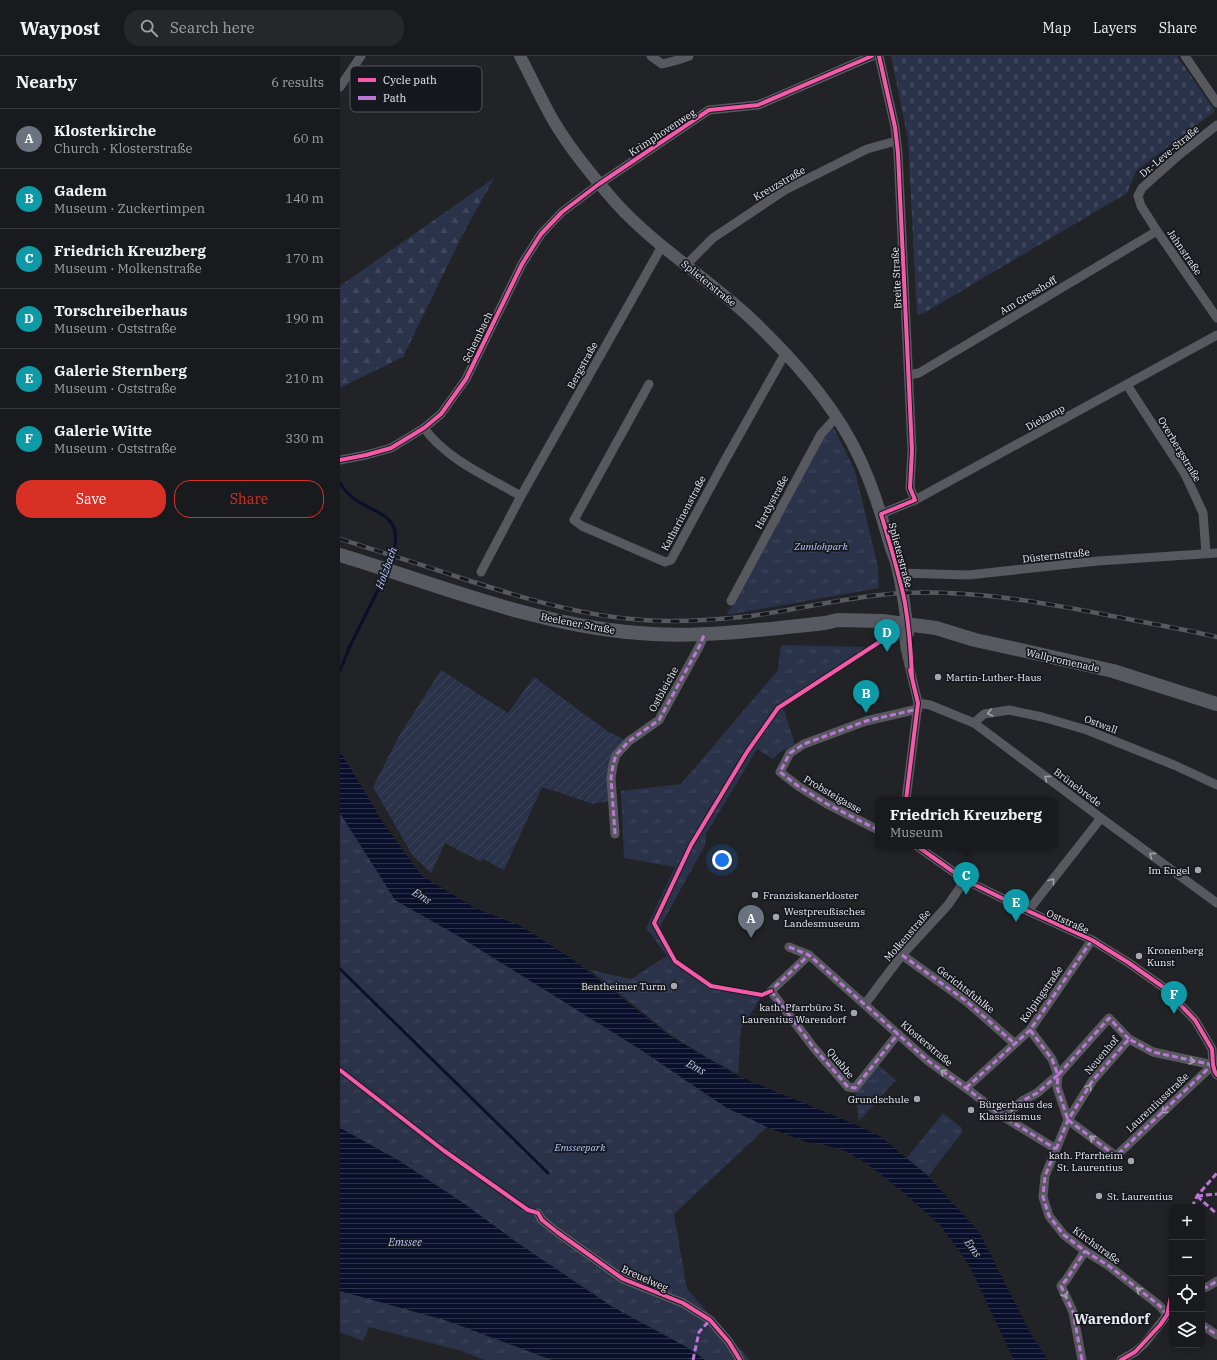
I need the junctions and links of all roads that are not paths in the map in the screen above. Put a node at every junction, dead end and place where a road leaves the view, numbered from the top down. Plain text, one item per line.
1 (361, 56) edge
2 (520, 56) edge
3 (651, 56) edge
4 (689, 56) edge
5 (872, 56) edge
6 (879, 56) edge
7 (1185, 56) edge
8 (354, 66) edge
9 (350, 72) edge
10 (340, 87) edge
11 (1217, 103) edge
12 (1217, 125) edge
13 (896, 141) junction
14 (599, 184) junction
15 (1138, 196) joint
16 (1157, 231) junction
17 (662, 246) junction
18 (686, 265) junction
19 (1217, 318) edge
20 (1217, 334) edge
21 (786, 355) junction
22 (909, 375) junction
23 (649, 384) dead end
24 (1127, 385) junction
25 (837, 418) junction
26 (424, 428) junction
27 (340, 460) edge
28 (521, 496) junction
29 (915, 500) junction
30 (881, 514) junction
31 (889, 544) junction
32 (1206, 553) junction
33 (1217, 554) edge
34 (340, 555) edge
35 (481, 572) dead end
36 (898, 573) junction
37 (730, 601) dead end
38 (905, 628) junction
39 (704, 635) junction
40 (1217, 704) edge
41 (918, 706) junction
42 (974, 723) junction
43 (1217, 785) edge
44 (906, 797) edge
45 (1101, 818) junction
46 (875, 828) edge
47 (615, 834) dead end
48 (921, 849) edge
49 (965, 880) junction
50 (1217, 903) edge
51 (1028, 911) junction
52 (1092, 940) junction
53 (789, 946) dead end
54 (809, 955) junction
55 (902, 955) junction
56 (865, 1004) junction
57 (1030, 1030) junction
58 (898, 1034) junction
59 (1129, 1039) junction
60 (1014, 1043) junction
61 (1215, 1063) edge
62 (1058, 1075) junction
63 (1217, 1075) edge
64 (966, 1088) junction
65 (1004, 1117) junction
66 (1068, 1120) junction
67 (1056, 1149) junction
68 (538, 1214) dead end
69 (1085, 1251) junction
70 (1217, 1281) edge
71 (1205, 1287) edge
72 (1169, 1314) edge
73 (1169, 1316) edge
74 (1205, 1327) edge
75 (1217, 1335) edge
76 (1135, 1352) junction
77 (740, 1360) edge
78 (1082, 1360) edge
79 (1121, 1360) edge
80 (1141, 1360) edge

1 - 8 street
2 - 14 street, Splieterstraße
3 - 4 street
5 - 14 street, Krimphovenweg
6 - 13 street, Breite Straße
7 - 11 street
9 - 10 street
12 - 15 street, Dr.-Leve-Straße
13 - 18 street, Kreuzstraße
13 - 22 street, Breite Straße
14 - 17 street, Splieterstraße
14 - 26 street, Schembach
15 - 16 street, Jahnstraße
16 - 19 street, Jahnstraße
16 - 22 street, Am Gresshoff
17 - 18 street, Splieterstraße
17 - 28 street, Bergstraße
18 - 21 street, Splieterstraße
20 - 24 street, Diekamp
21 - 23 street, Katharinenstraße
21 - 25 street, Splieterstraße
22 - 29 street, Breite Straße
24 - 29 street, Diekamp
24 - 32 street, Overbergstraße
25 - 30 street, Splieterstraße
25 - 37 street, Hardystraße
26 - 27 street, Schembach
26 - 28 street
28 - 35 street, Bergstraße
29 - 30 street, Diekamp
30 - 31 street, Splieterstraße
31 - 36 street, Splieterstraße
31 - 38 street, Splieterstraße
32 - 33 street, Düsternstraße
32 - 36 street, Düsternstraße
34 - 39 main road, Beelener Straße
36 - 38 street, Splieterstraße
38 - 39 main road, Beelener Straße
38 - 40 main road, Wallpromenade
38 - 41 street
39 - 47 street, Ostbleiche
41 - 42 street, Brünebrede
41 - 44 street
41 - 46 street, Probsteigasse
43 -> 42 street, Ostwall
45 -> 42 street, Brünebrede
50 -> 45 street, Brünebrede
51 -> 45 street
48 - 49 street, Oststraße
49 - 51 street, Oststraße
49 - 55 street, Molkenstraße
51 - 52 street, Oststraße
52 - 57 street, Kolpingstraße
52 - 61 street, Oststraße
53 - 54 street, Klosterstraße
54 - 56 street, Klosterstraße
54 - 58 street, Quabbe
55 - 56 street, Molkenstraße
55 - 60 street, Gerichtsfuhlke
56 - 58 street, Klosterstraße
57 - 60 street, Kolpingstraße
57 - 62 street
64 -> 58 street, Klosterstraße
59 -> 61 street, Neuenhof
59 - 62 street
66 -> 59 street, Neuenhof
60 - 64 street, Kolpingstraße
61 - 63 street
61 -> 66 street, Laurentiusstraße
62 - 65 street
62 - 66 street
64 - 65 street, Klosterstraße
65 - 67 street, Klosterstraße
66 - 67 street, Kirchstraße
67 - 69 street, Kirchstraße
68 - 77 street, Breuelweg
72 -> 69 street, Kirchstraße
69 -> 78 street
70 - 71 street
73 - 76 street
74 - 75 street
76 - 79 street
76 - 80 street

